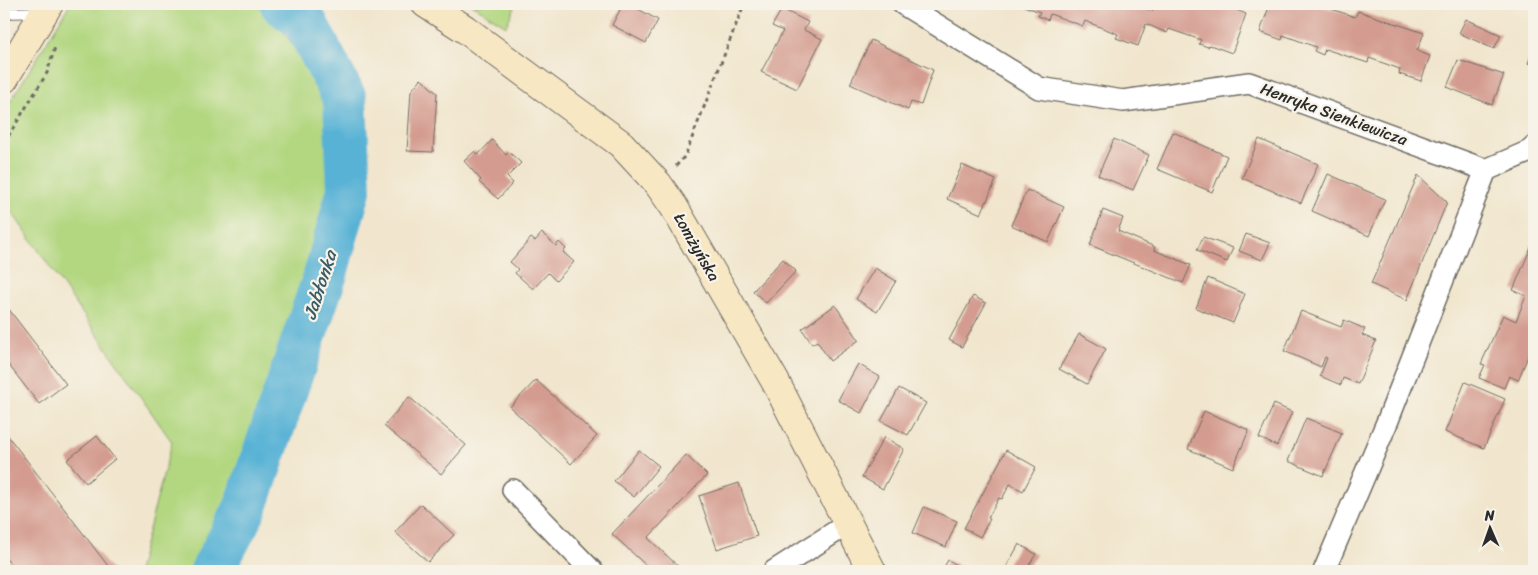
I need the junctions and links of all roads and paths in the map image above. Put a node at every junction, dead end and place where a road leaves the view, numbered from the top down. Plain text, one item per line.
1 (395, 4) edge
2 (744, 4) edge
3 (903, 4) edge
4 (415, 6) edge
5 (47, 8) edge
6 (4, 13) edge
7 (58, 39) dead end
8 (4, 79) edge
9 (4, 143) edge
10 (1534, 147) edge
11 (1486, 170) junction
12 (658, 184) junction
13 (513, 490) dead end
14 (849, 523) junction
15 (592, 571) edge
16 (774, 571) edge
17 (872, 571) edge
18 (1324, 571) edge

1 - 4 path
2 - 12 path
3 - 11 street, Henryka Sienkiewicza
4 - 12 main road, Łomżyńska
5 - 6 lane
5 - 8 main road
7 - 9 path
10 - 11 street
11 - 18 street
12 - 14 main road, Łomżyńska
13 - 15 street
14 - 16 street
14 - 17 main road, Łomżyńska

